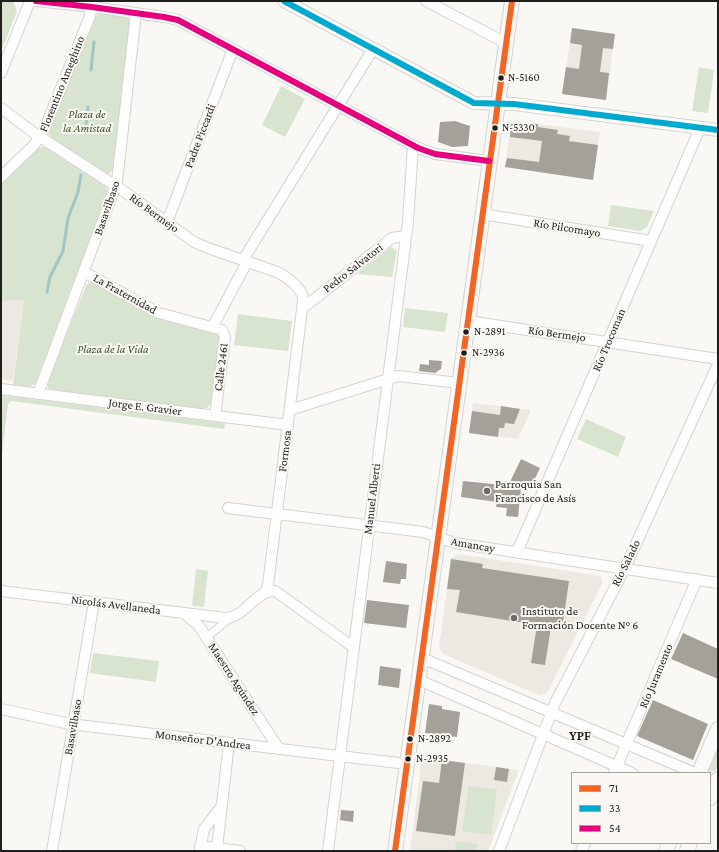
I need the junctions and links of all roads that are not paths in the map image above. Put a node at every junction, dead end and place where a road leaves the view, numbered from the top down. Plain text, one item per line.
1 (30, 1) edge
2 (36, 1) edge
3 (284, 1) edge
4 (426, 1) edge
5 (512, 1) edge
6 (92, 4) edge
7 (136, 13) junction
8 (506, 43) junction
9 (233, 49) junction
10 (373, 49) junction
11 (1, 73) edge
12 (497, 104) junction
13 (338, 106) junction
14 (1, 108) edge
15 (700, 128) junction
16 (718, 130) edge
17 (40, 137) junction
18 (413, 146) junction
19 (489, 161) junction
20 (1, 177) edge
21 (116, 186) junction
22 (482, 214) junction
23 (167, 222) junction
24 (406, 236) junction
25 (651, 241) junction
26 (245, 261) junction
27 (84, 272) junction
28 (303, 308) junction
29 (468, 321) junction
30 (214, 326) junction
31 (608, 342) junction
32 (718, 359) edge
33 (718, 364) edge
34 (388, 378) junction
35 (459, 383) junction
36 (1, 389) edge
37 (38, 394) junction
38 (290, 410) junction
39 (215, 416) junction
40 (288, 425) junction
41 (228, 508) dead end
42 (277, 514) junction
43 (368, 526) junction
44 (438, 537) junction
45 (517, 552) junction
46 (625, 568) junction
47 (697, 579) junction
48 (718, 583) edge
49 (1, 591) edge
50 (265, 593) junction
51 (94, 602) junction
52 (184, 613) junction
53 (230, 618) junction
54 (207, 637) junction
55 (353, 647) junction
56 (422, 658) junction
57 (419, 680) junction
58 (1, 709) edge
59 (551, 712) junction
60 (73, 725) junction
61 (718, 729) edge
62 (543, 734) junction
63 (229, 743) junction
64 (627, 744) junction
65 (279, 749) junction
66 (340, 756) junction
67 (407, 764) junction
68 (616, 770) edge
69 (627, 772) edge
70 (693, 772) edge
71 (699, 772) edge
72 (716, 781) edge
73 (711, 795) edge
74 (222, 806) junction
75 (200, 848) edge
76 (217, 848) junction
77 (52, 851) edge
78 (240, 851) edge
79 (328, 851) edge
80 (395, 851) edge
81 (499, 851) edge

1 - 11 street
2 - 6 street
3 - 10 street
4 - 8 street
5 - 8 main road
6 - 7 street
6 - 17 street, Florentino Ameghino
7 - 9 street
7 - 21 street, Basavilbaso
8 - 12 main road
9 - 13 street
9 - 23 street, Padre Piccardi
10 - 12 street
10 - 13 street
12 - 15 street
12 - 19 main road
13 - 18 street
13 - 26 street
14 - 17 street, Río Bermejo
15 - 16 street
15 - 25 street, Río Trocoman
17 - 20 street, Florentino Ameghino
17 - 21 street, Río Bermejo
18 - 19 street
18 - 24 street, Manuel Alberti
19 - 22 main road
21 - 23 street, Río Bermejo
21 - 27 street, Basavilbaso
22 - 25 street, Río Pilcomayo
22 - 29 main road
23 - 26 street, Río Bermejo
24 - 28 street, Pedro Salvatori
24 - 34 street, Manuel Alberti
25 - 31 street, Río Trocoman
26 - 28 street, Río Bermejo
26 - 30 street, Calle 2461
27 - 30 street, La Fraternidad
27 - 37 street, Basavilbaso
28 - 38 street, Formosa
29 - 31 street, Río Bermejo
29 - 35 main road
30 - 39 street, Calle 2461
31 - 32 street, Río Bermejo
31 - 45 street, Río Trocoman
33 - 46 street, Río Salado
34 - 35 street
34 - 38 street
34 - 43 street, Manuel Alberti
35 - 44 main road
36 - 37 street, Jorge E. Gravier
37 - 39 street, Jorge E. Gravier
38 - 40 street, Formosa
39 - 40 street, Jorge E. Gravier
40 - 42 street, Formosa
41 - 42 street, Amancay
42 - 43 street, Amancay
42 - 50 street, Formosa
43 - 44 street, Amancay
43 - 55 street, Manuel Alberti
44 - 45 street, Amancay
44 - 56 main road
45 - 46 street, Amancay
46 - 47 street, Amancay
46 - 59 street, Río Salado
47 - 48 street, Amancay
47 - 64 street, Río Juramento
49 - 51 street, Nicolás Avellaneda
50 - 53 street
50 - 55 street
51 - 52 street, Nicolás Avellaneda
51 - 60 street, Basavilbaso
52 - 53 street, Nicolás Avellaneda
52 - 54 street, Maestro Agúndez
53 - 54 street
54 - 65 street, Maestro Agúndez
55 - 66 street, Manuel Alberti
56 - 57 main road
56 - 59 street
57 - 62 street
57 - 67 main road
58 - 60 street, Monseñor D'Andrea
59 - 62 street, Río Salado
59 - 64 street
60 - 63 street, Monseñor D'Andrea
60 - 77 street, Basavilbaso
61 - 71 main road
62 - 68 street
62 - 81 street, Río Salado
63 - 65 street, Monseñor D'Andrea
63 - 74 street
64 - 68 street, Río Juramento
64 - 70 street
65 - 66 street, Monseñor D'Andrea
66 - 67 street, Monseñor D'Andrea
66 - 79 street, Manuel Alberti
67 - 80 main road
68 - 69 street
72 - 73 main road
74 - 75 street
74 - 76 street
75 - 76 street
76 - 78 street

